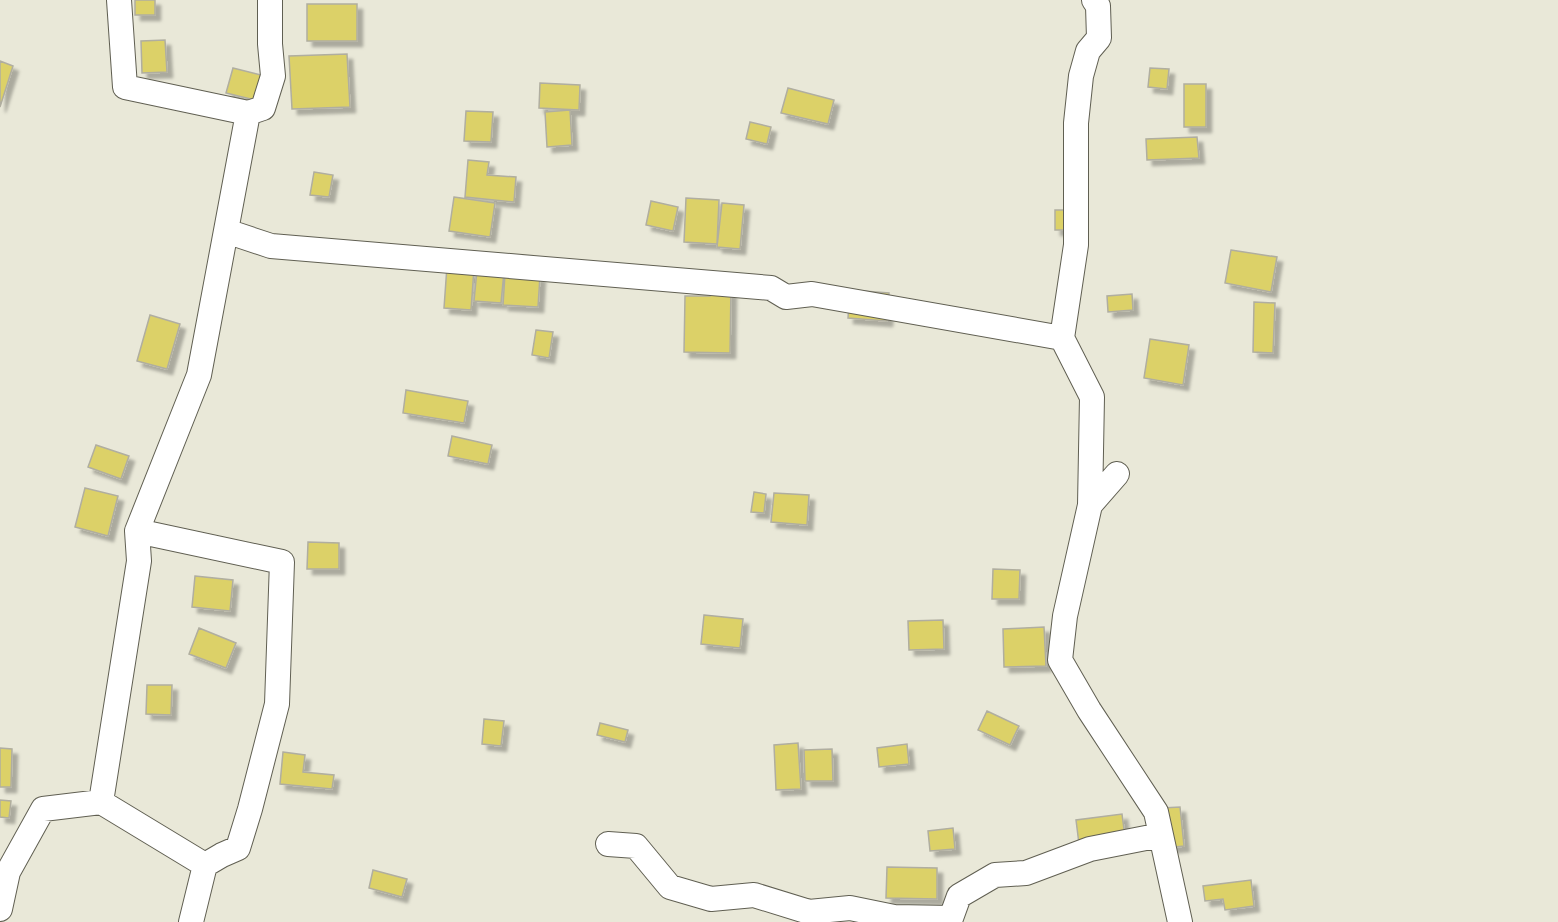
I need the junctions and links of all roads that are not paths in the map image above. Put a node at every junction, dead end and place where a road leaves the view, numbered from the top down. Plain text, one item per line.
1 (119, 0) edge
2 (270, 0) edge
3 (1094, 0) edge
4 (248, 113) junction
5 (226, 231) junction
6 (1062, 338) junction
7 (1116, 474) dead end
8 (1090, 505) junction
9 (136, 531) junction
10 (101, 802) junction
11 (1161, 835) junction
12 (608, 844) dead end
13 (205, 866) junction
14 (0, 909) edge
15 (191, 922) edge
16 (1180, 922) edge

1 - 4 street
2 - 4 street
3 - 6 street
4 - 5 street
5 - 6 street
5 - 9 street
6 - 8 street
7 - 8 street
8 - 11 street
9 - 10 street
9 - 13 street
10 - 13 street
10 - 14 street
11 - 12 street
11 - 16 street
13 - 15 street

